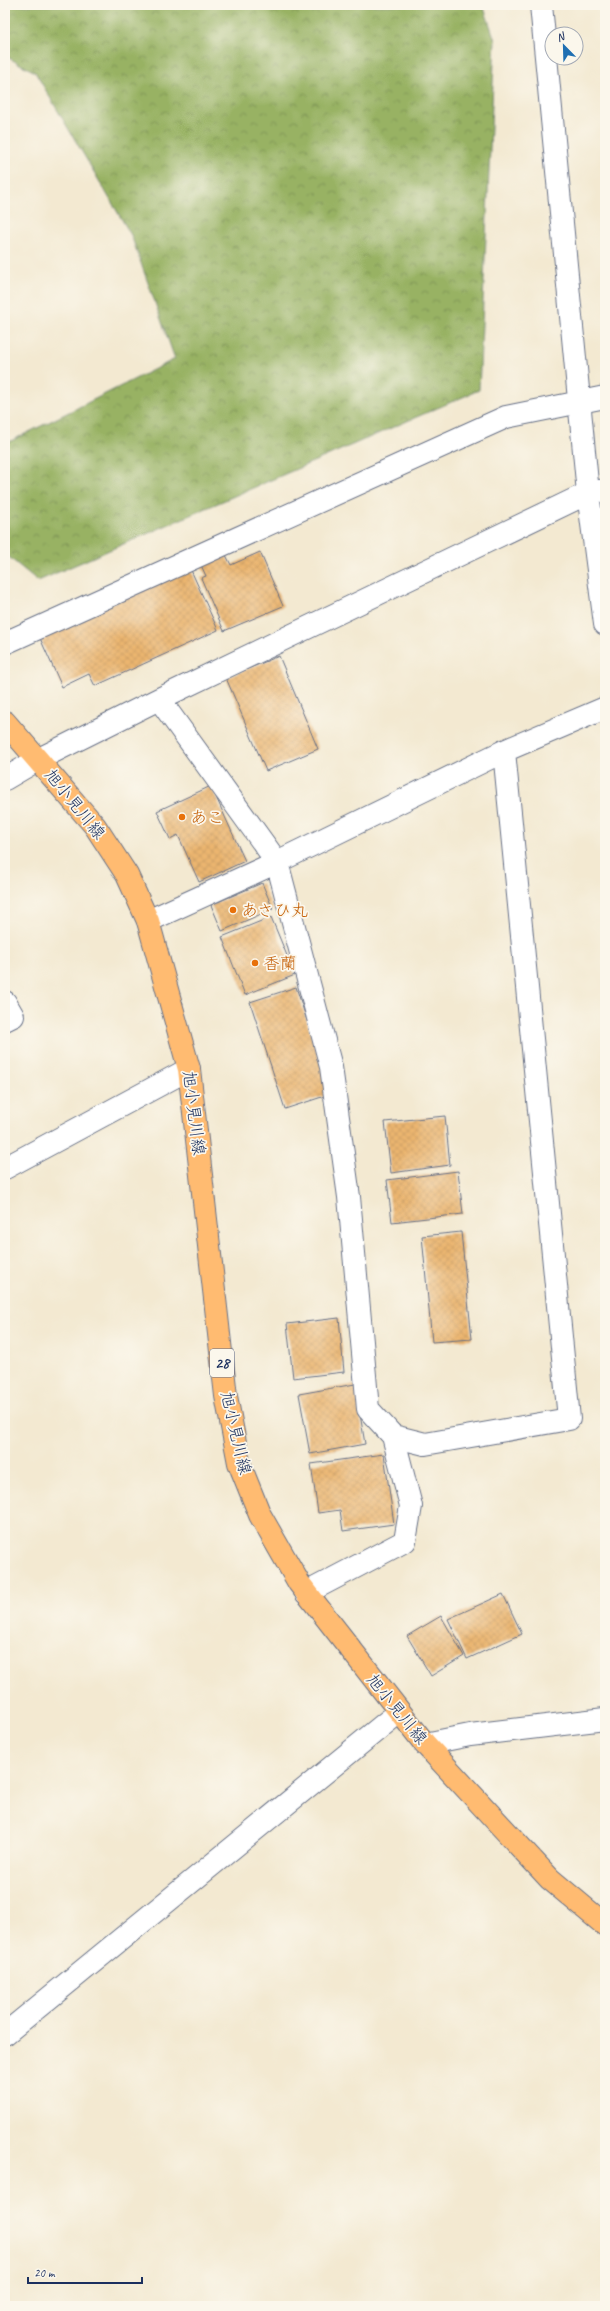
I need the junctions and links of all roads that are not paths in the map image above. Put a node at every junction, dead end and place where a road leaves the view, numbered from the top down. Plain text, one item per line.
1 (542, 5) edge
2 (605, 397) edge
3 (580, 401) junction
4 (597, 492) edge
5 (605, 624) edge
6 (5, 643) edge
7 (159, 699) junction
8 (605, 708) edge
9 (5, 722) edge
10 (504, 751) junction
11 (39, 759) junction
12 (5, 779) edge
13 (277, 862) junction
14 (148, 921) junction
15 (5, 1002) edge
16 (5, 1020) edge
17 (189, 1069) junction
18 (5, 1168) edge
19 (393, 1436) junction
20 (306, 1593) junction
21 (399, 1712) junction
22 (605, 1719) edge
23 (425, 1744) junction
24 (605, 1926) edge
25 (5, 2034) edge

1 - 3 street
2 - 3 street
3 - 4 street
3 - 6 street
4 - 5 street
4 - 7 street
7 - 11 street
7 - 13 street
8 - 10 street
9 - 11 main road, 旭小見川線 / 28
10 - 13 street
10 - 19 street
11 - 12 street
11 - 14 main road, 旭小見川線 / 28
13 - 14 street
13 - 19 street
14 - 17 main road, 旭小見川線 / 28
15 - 16 street
17 - 18 street
17 - 20 main road, 旭小見川線 / 28
19 - 20 street
20 - 21 main road, 旭小見川線 / 28
21 - 23 main road, 旭小見川線 / 28
21 - 25 street
22 - 23 street
23 - 24 main road, 旭小見川線 / 28

